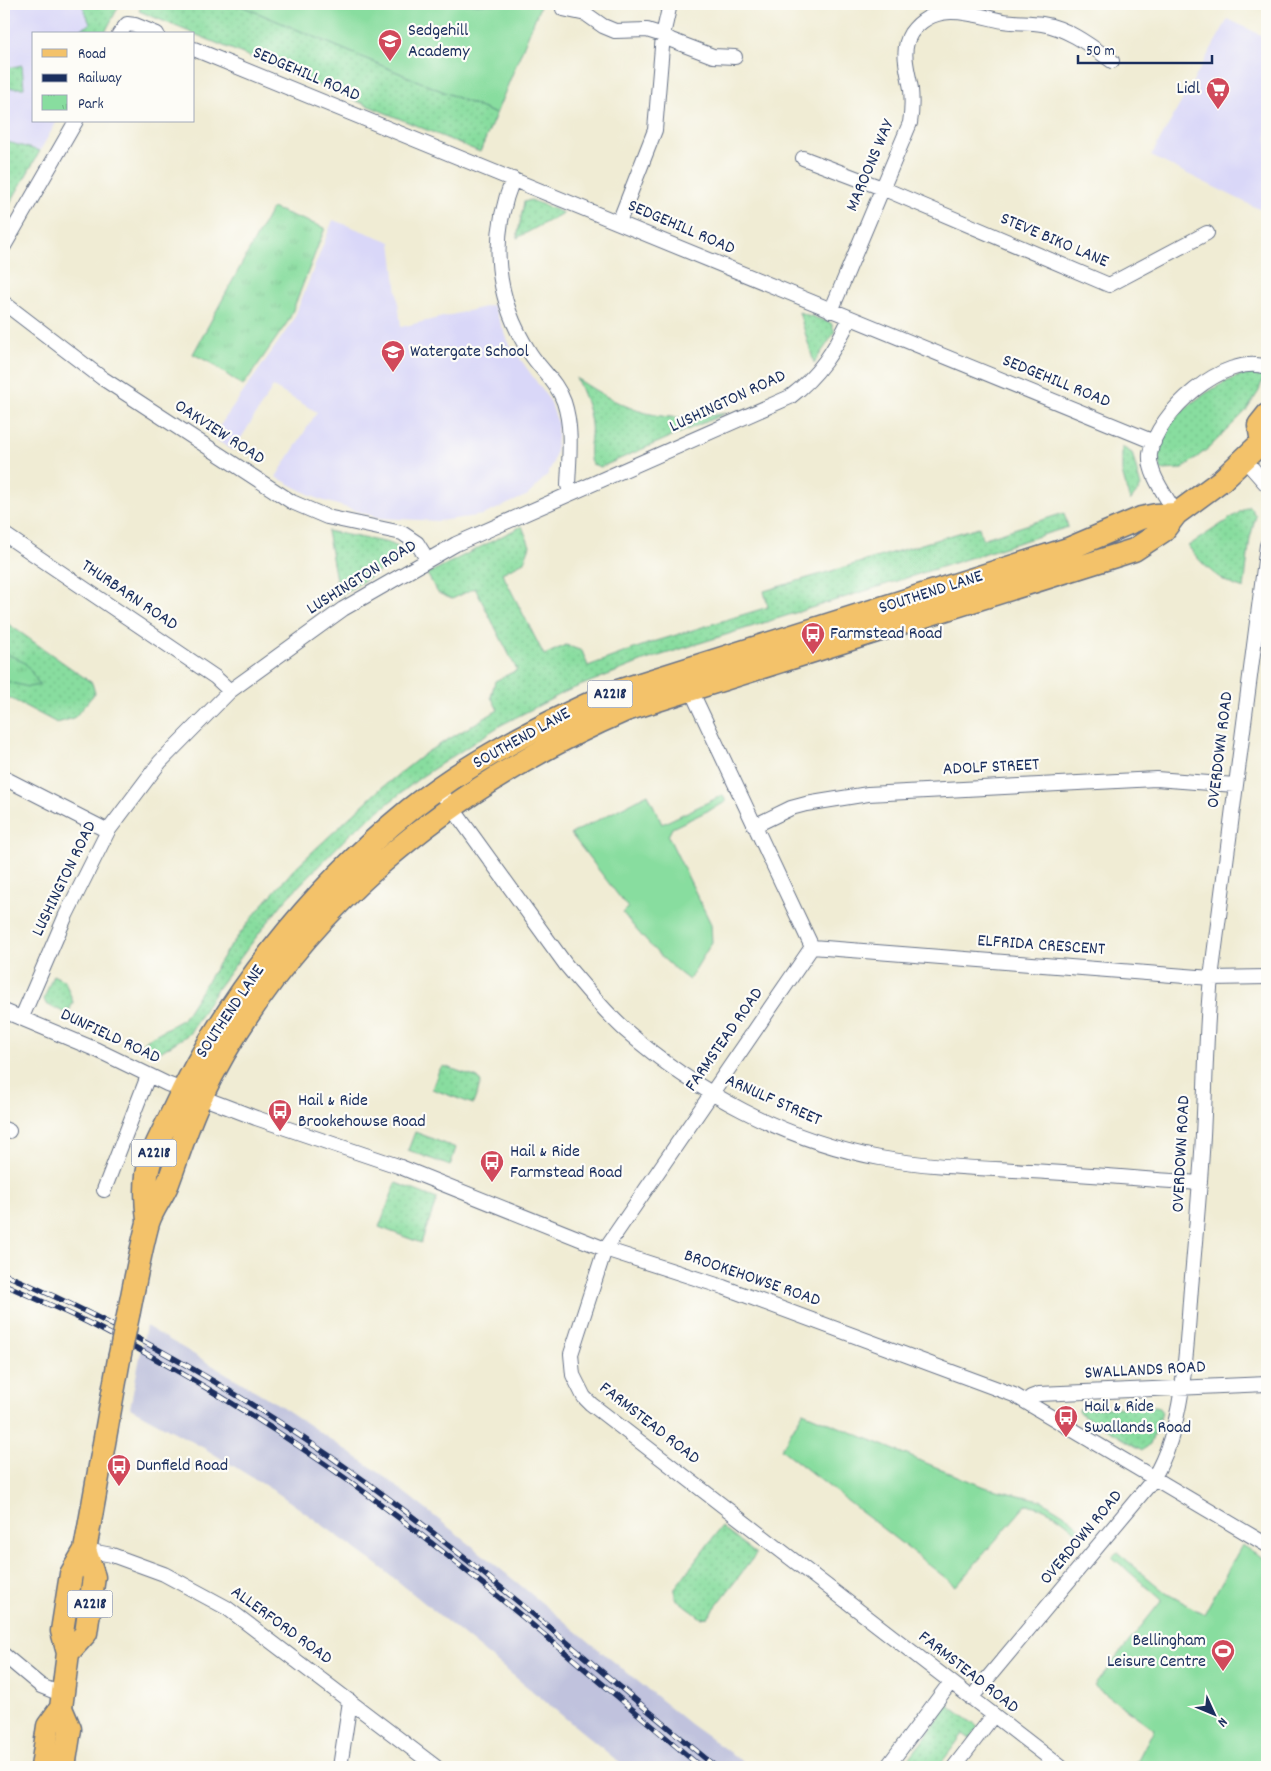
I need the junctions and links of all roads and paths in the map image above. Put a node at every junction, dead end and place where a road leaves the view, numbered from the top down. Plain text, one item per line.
1 (670, 4) edge
2 (934, 7) edge
3 (563, 9) dead end
4 (121, 32) edge
5 (152, 32) edge
6 (663, 35) junction
7 (195, 49) edge
8 (735, 57) dead end
9 (1112, 61) dead end
10 (75, 122) edge
11 (803, 158) dead end
12 (513, 179) junction
13 (882, 188) junction
14 (619, 222) junction
15 (1207, 233) dead end
16 (4, 246) edge
17 (4, 303) edge
18 (831, 311) junction
19 (850, 318) junction
20 (1267, 367) edge
21 (1267, 415) edge
22 (1154, 442) junction
23 (1264, 442) edge
24 (1244, 459) junction
25 (1267, 485) edge
26 (570, 492) junction
27 (1176, 514) junction
28 (4, 534) edge
29 (1267, 545) edge
30 (427, 559) junction
31 (689, 679) junction
32 (230, 691) junction
33 (4, 778) edge
34 (1235, 786) junction
35 (444, 797) junction
36 (754, 826) junction
37 (108, 831) junction
38 (812, 947) junction
39 (1267, 977) edge
40 (1210, 978) junction
41 (4, 1011) edge
42 (22, 1018) junction
43 (148, 1076) junction
44 (192, 1093) junction
45 (711, 1093) junction
46 (1200, 1183) junction
47 (104, 1190) dead end
48 (605, 1249) junction
49 (1267, 1384) edge
50 (1182, 1388) junction
51 (1026, 1402) junction
52 (1154, 1478) junction
53 (1267, 1545) edge
54 (85, 1550) junction
55 (4, 1656) edge
56 (950, 1683) junction
57 (971, 1698) junction
58 (62, 1701) junction
59 (350, 1701) junction
60 (993, 1716) junction
61 (42, 1767) edge
62 (64, 1767) edge
63 (340, 1767) edge
64 (436, 1767) edge
65 (887, 1767) edge
66 (954, 1767) edge
67 (1061, 1767) edge

1 - 6 street
2 - 9 street, MAROONS WAY
2 - 13 street, MAROONS WAY
3 - 6 street
4 - 5 street
6 - 8 street
6 - 14 street
7 - 12 street, SEDGEHILL ROAD
10 - 16 street
11 - 13 street
12 - 14 street, SEDGEHILL ROAD
12 - 26 street
13 - 15 street, STEVE BIKO LANE
13 - 18 street, MAROONS WAY
14 - 18 street, SEDGEHILL ROAD
17 - 30 street, OAKVIEW ROAD
18 - 19 street, SEDGEHILL ROAD
19 - 22 street, SEDGEHILL ROAD
19 - 26 street, LUSHINGTON ROAD
20 - 22 street
21 - 23 main road, SOUTHEND LANE / A2218
22 - 27 street
23 - 24 main road, SOUTHEND LANE / A2218
24 - 25 street
24 - 27 main road, SOUTHEND LANE / A2218
26 - 30 street, LUSHINGTON ROAD
27 - 31 main road, SOUTHEND LANE / A2218
28 - 32 street, THURBARN ROAD
29 - 34 street, OVERDOWN ROAD
30 - 32 street, LUSHINGTON ROAD
31 - 35 main road, SOUTHEND LANE / A2218
31 - 36 street
32 - 37 street, LUSHINGTON ROAD
33 - 37 street
34 - 36 street, ADOLF STREET
34 - 40 street, OVERDOWN ROAD
35 - 44 main road, SOUTHEND LANE / A2218
35 - 45 street, ARNULF STREET
36 - 38 street
37 - 42 street, LUSHINGTON ROAD
38 - 40 street, ELFRIDA CRESCENT
38 - 45 street, FARMSTEAD ROAD
39 - 40 street, ELFRIDA CRESCENT
40 - 46 street, OVERDOWN ROAD
41 - 42 street, DUNFIELD ROAD
42 - 43 street, DUNFIELD ROAD
43 - 44 street, DUNFIELD ROAD
43 - 47 street
44 - 48 street, BROOKEHOWSE ROAD
44 - 54 main road, SOUTHEND LANE / A2218, bridge
45 - 46 street, ARNULF STREET
45 - 48 street, FARMSTEAD ROAD
46 - 50 street, OVERDOWN ROAD
48 - 51 street, BROOKEHOWSE ROAD
48 - 56 street, FARMSTEAD ROAD
49 - 50 street, SWALLANDS ROAD
50 - 51 street, SWALLANDS ROAD
50 - 52 street, OVERDOWN ROAD
51 - 52 street, BROOKEHOWSE ROAD
52 - 53 street, BROOKEHOWSE ROAD
52 - 57 street, OVERDOWN ROAD
54 - 58 main road, SOUTHEND LANE / A2218
54 - 59 street, ALLERFORD ROAD
55 - 58 street
56 - 57 street, FARMSTEAD ROAD
56 - 65 street
57 - 60 street, FARMSTEAD ROAD
58 - 61 main road, SOUTHEND LANE / A2218
58 - 62 main road, SOUTHEND LANE / A2218
59 - 63 street
59 - 64 street, ALLERFORD ROAD
60 - 66 street
60 - 67 street, FARMSTEAD ROAD

